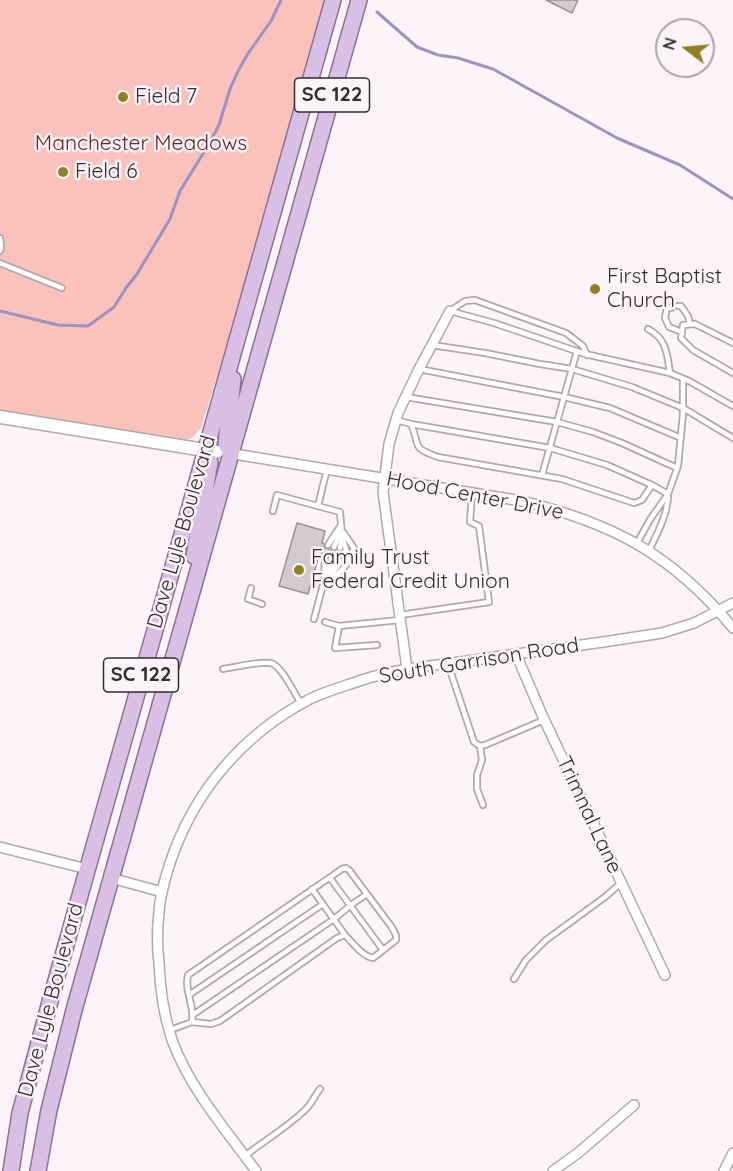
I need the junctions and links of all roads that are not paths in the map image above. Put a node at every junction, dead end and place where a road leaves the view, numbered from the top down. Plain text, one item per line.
1 (333, 0) edge
2 (359, 0) edge
3 (0, 238) edge
4 (0, 251) edge
5 (0, 263) edge
6 (62, 288) dead end
7 (678, 306) dead end
8 (671, 308) dead end
9 (450, 311) junction
10 (690, 324) junction
11 (240, 328) junction
12 (648, 329) dead end
13 (682, 332) junction
14 (733, 343) edge
15 (432, 345) junction
16 (577, 351) junction
17 (587, 354) junction
18 (419, 369) junction
19 (572, 369) junction
20 (670, 373) junction
21 (733, 374) edge
22 (683, 379) junction
23 (406, 397) junction
24 (564, 397) junction
25 (732, 403) edge
26 (683, 408) junction
27 (0, 417) edge
28 (396, 420) junction
29 (557, 422) junction
30 (411, 424) junction
31 (681, 438) junction
32 (733, 438) edge
33 (550, 448) junction
34 (218, 452) junction
35 (677, 468) junction
36 (327, 469) junction
37 (542, 475) junction
38 (385, 478) junction
39 (652, 485) junction
40 (472, 493) junction
41 (668, 494) junction
42 (318, 506) junction
43 (273, 510) dead end
44 (342, 527) junction
45 (637, 543) junction
46 (649, 551) junction
47 (323, 585) junction
48 (251, 588) dead end
49 (733, 603) edge
50 (262, 604) dead end
51 (719, 611) junction
52 (400, 618) junction
53 (314, 619) dead end
54 (325, 622) dead end
55 (339, 626) junction
56 (733, 628) edge
57 (179, 639) junction
58 (377, 645) dead end
59 (516, 654) junction
60 (448, 664) junction
61 (223, 669) dead end
62 (407, 669) junction
63 (302, 705) junction
64 (544, 720) junction
65 (480, 746) junction
66 (483, 805) dead end
67 (0, 847) edge
68 (87, 869) junction
69 (111, 878) junction
70 (330, 878) junction
71 (621, 883) junction
72 (312, 889) junction
73 (162, 892) junction
74 (368, 894) junction
75 (323, 904) junction
76 (351, 905) junction
77 (334, 919) junction
78 (345, 934) junction
79 (383, 950) junction
80 (665, 975) dead end
81 (514, 979) dead end
82 (189, 995) junction
83 (194, 1014) junction
84 (192, 1022) junction
85 (170, 1030) junction
86 (320, 1089) dead end
87 (634, 1105) dead end
88 (733, 1153) edge
89 (245, 1156) junction
90 (11, 1171) edge
91 (38, 1171) edge
92 (256, 1171) edge
93 (553, 1171) edge
94 (724, 1171) edge

1 - 11 main road, Dave Lyle Boulevard / SC 122
2 - 34 main road, Dave Lyle Boulevard / SC 122
3 - 4 lane
5 - 6 lane
7 - 10 lane
8 - 13 lane
9 - 15 street
9 - 16 lane
9 - 17 lane
10 - 13 lane
10 - 14 lane
11 - 34 main road, Dave Lyle Boulevard / SC 122
11 - 34 main road
12 - 20 lane
13 - 21 lane
15 - 18 street
15 - 19 lane
16 - 17 lane
16 - 19 lane
17 - 20 lane
18 - 23 street
18 - 24 lane
19 - 24 lane
19 - 26 lane
20 - 22 lane
22 - 25 lane
22 - 26 lane
23 - 28 street
23 - 29 lane
24 - 29 lane
24 - 31 lane
26 - 31 lane
26 - 32 lane
27 - 34 street
28 - 30 lane
28 - 38 street
29 - 33 lane
29 - 35 lane
30 - 33 lane
30 - 37 lane
31 - 35 lane
33 - 37 lane
33 - 39 lane
34 - 36 street, Hood Center Drive
34 - 57 main road, Dave Lyle Boulevard / SC 122
34 - 57 main road
34 - 68 main road, Dave Lyle Boulevard / SC 122
35 - 41 lane
36 - 38 street, Hood Center Drive
36 - 42 lane
37 - 39 lane
38 - 40 street, Hood Center Drive
38 - 52 street
39 - 41 lane
40 - 45 street, Hood Center Drive
40 - 52 lane
41 - 45 lane
41 - 46 lane
42 - 43 lane
42 - 44 lane
44 - 44 lane
44 - 47 lane
45 - 46 street, Hood Center Drive
46 - 51 street, Hood Center Drive
47 - 47 lane
47 - 53 lane
48 - 50 lane
49 - 51 street, South Garrison Road
51 - 56 street, Hood Center Drive
51 - 59 street, South Garrison Road
52 - 55 lane
52 - 62 street
54 - 55 lane
55 - 58 lane
57 - 69 main road, Dave Lyle Boulevard / SC 122
59 - 60 street, South Garrison Road
59 - 64 street, Trimnal Lane
60 - 62 street, South Garrison Road
60 - 65 lane
61 - 63 lane
62 - 63 street, South Garrison Road
63 - 73 street, South Garrison Road
64 - 65 lane
64 - 71 street, Trimnal Lane
65 - 66 lane
67 - 68 street
68 - 90 main road, Dave Lyle Boulevard / SC 122
69 - 73 street
69 - 91 main road, Dave Lyle Boulevard / SC 122
70 - 72 lane
70 - 74 lane
70 - 76 lane
71 - 80 street, Trimnal Lane
71 - 81 lane
72 - 75 lane
72 - 82 lane
73 - 85 street, South Garrison Road
74 - 76 lane
74 - 79 lane
75 - 77 lane
75 - 82 lane
76 - 77 lane
76 - 79 lane
77 - 78 lane
77 - 83 lane
78 - 79 lane
78 - 84 lane
82 - 83 lane
83 - 84 lane
84 - 85 lane
85 - 89 street, South Garrison Road
86 - 89 lane
87 - 93 street
88 - 94 street
89 - 92 street, South Garrison Road

